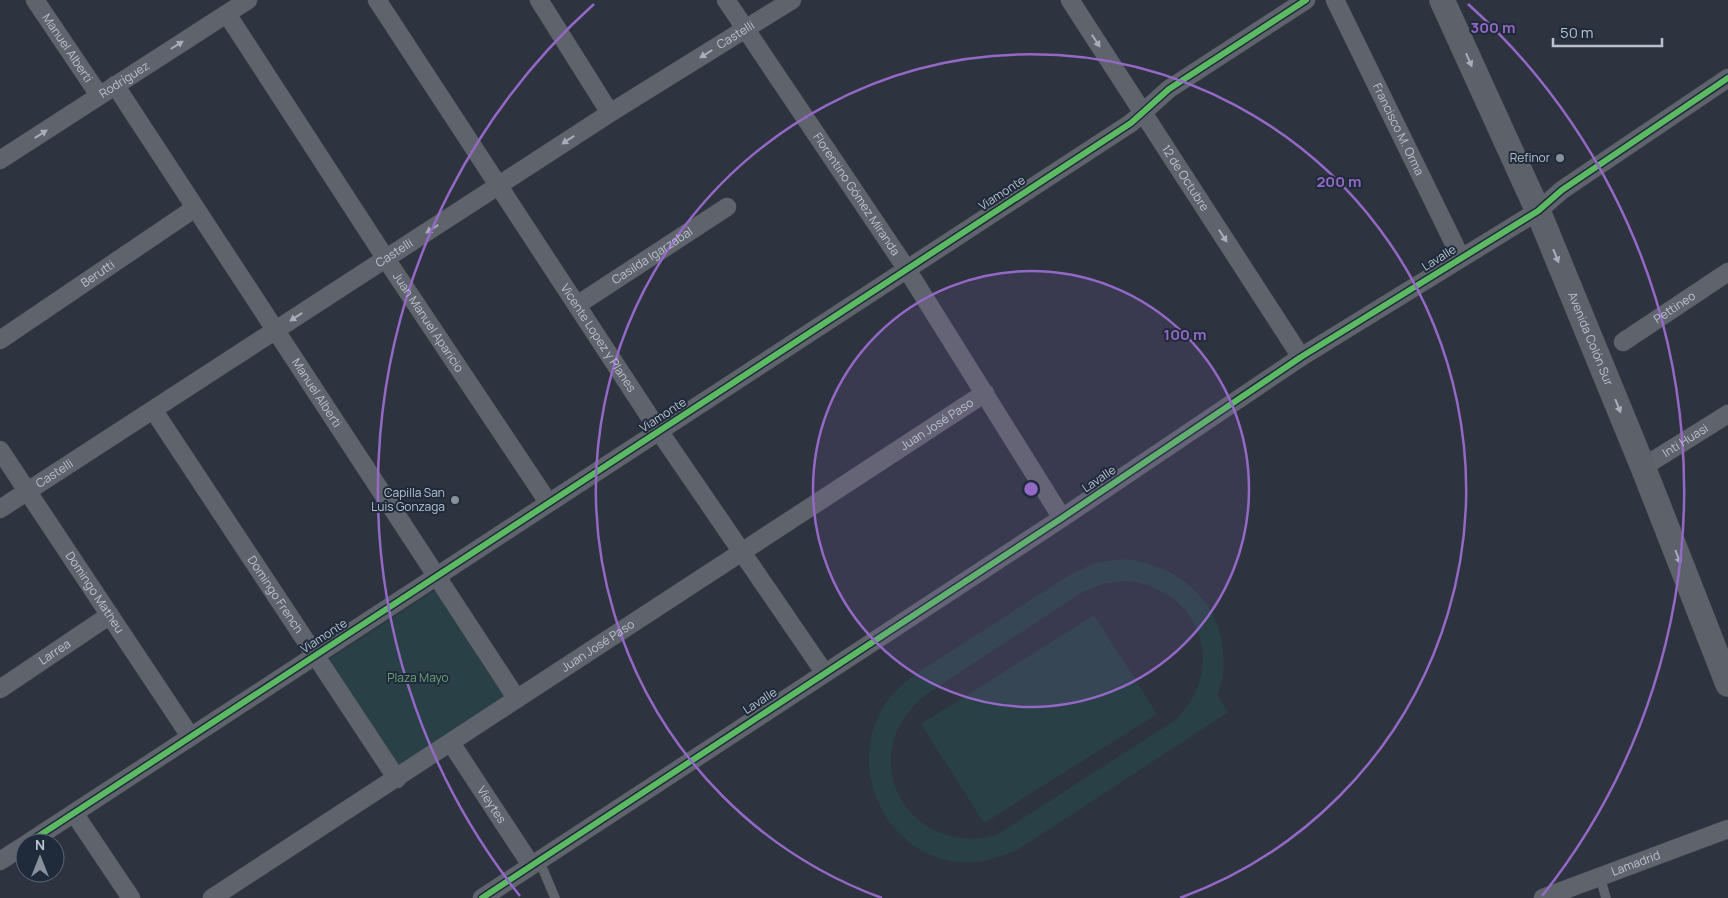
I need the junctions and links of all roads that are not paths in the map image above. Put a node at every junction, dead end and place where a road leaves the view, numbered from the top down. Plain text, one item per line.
1 (35, 0) edge
2 (248, 0) edge
3 (377, 0) edge
4 (539, 0) edge
5 (726, 0) edge
6 (792, 0) edge
7 (1070, 0) edge
8 (1306, 0) edge
9 (1335, 0) edge
10 (1442, 0) edge
11 (227, 14) junction
12 (745, 29) junction
13 (1728, 78) edge
14 (115, 85) junction
15 (99, 96) junction
16 (1143, 111) junction
17 (610, 113) junction
18 (0, 160) edge
19 (499, 186) junction
20 (727, 207) dead end
21 (195, 208) junction
22 (1538, 211) junction
23 (1461, 258) junction
24 (386, 259) junction
25 (906, 268) junction
26 (1728, 272) edge
27 (577, 305) junction
28 (275, 331) junction
29 (0, 340) edge
30 (1623, 342) dead end
31 (1300, 357) junction
32 (986, 393) junction
33 (154, 411) junction
34 (1728, 414) edge
35 (660, 432) junction
36 (0, 450) edge
37 (1644, 467) junction
38 (28, 492) junction
39 (548, 502) junction
40 (0, 509) edge
41 (1062, 518) junction
42 (742, 552) junction
43 (435, 577) junction
44 (110, 615) junction
45 (1722, 649) edge
46 (315, 655) junction
47 (824, 672) junction
48 (1728, 684) edge
49 (0, 688) edge
50 (517, 700) junction
51 (190, 736) junction
52 (451, 743) junction
53 (396, 780) junction
54 (74, 813) junction
55 (1728, 830) edge
56 (43, 833) edge
57 (15, 851) edge
58 (0, 861) edge
59 (535, 863) junction
60 (1600, 877) junction
61 (130, 898) edge
62 (212, 898) edge
63 (482, 898) edge
64 (555, 898) edge
65 (1543, 898) edge
66 (1606, 898) edge

1 - 15 street, Manuel Alberti
2 - 11 street, Rodríguez
3 - 19 street, Vicente Lopez y Planes
4 - 17 street
5 - 12 street, Florentino Gómez Miranda
6 - 12 street, Castelli
7 -> 16 street, 12 de Octubre
8 - 16 street, Viamonte
9 - 23 street, Francisco M. Orma
10 -> 22 main road, Avenida Colón Sur
14 -> 11 street, Rodríguez
11 - 24 street, Juan Manuel Aparicio
12 -> 17 street, Castelli
12 - 25 street, Florentino Gómez Miranda
13 - 22 street, Lavalle
14 - 15 street, Rodríguez
14 - 21 street, Manuel Alberti
18 -> 15 street, Rodríguez
16 - 25 street, Viamonte
16 -> 31 street, 12 de Octubre
17 -> 19 street, Castelli
19 -> 24 street, Castelli
19 - 27 street, Vicente Lopez y Planes
20 - 27 street, Casilda Igarzabal
21 - 28 street, Manuel Alberti
21 - 29 street, Berutti
22 - 23 street, Lavalle
22 -> 37 main road, Avenida Colón Sur
23 - 31 street, Lavalle
24 -> 28 street, Castelli
24 - 39 street, Juan Manuel Aparicio
25 - 32 street, Florentino Gómez Miranda
25 - 35 street, Viamonte
26 - 30 street, Pettineo
27 - 35 street, Vicente Lopez y Planes
28 - 33 street, Castelli
28 - 43 street, Manuel Alberti
31 - 41 street, Lavalle
32 - 41 street, Florentino Gómez Miranda
32 - 42 street, Juan José Paso
33 - 38 street, Castelli
33 - 46 street, Domingo French
34 - 37 street, Inti Huasi
35 - 39 street, Viamonte
35 - 42 street, Vicente Lopez y Planes
36 - 38 street, Domingo Matheu
37 -> 45 main road, Avenida Colón Sur
38 - 40 street, Castelli
38 - 44 street, Domingo Matheu
39 - 43 street, Viamonte
41 - 47 street, Lavalle
42 - 47 street, Vicente Lopez y Planes
42 - 50 street, Juan José Paso
43 - 46 street, Viamonte
43 - 50 street, Manuel Alberti
44 - 49 street, Larrea
44 - 51 street, Domingo Matheu
45 - 48 main road, Avenida Colón Sur
46 - 51 street, Viamonte
46 - 53 street, Domingo French
47 - 59 street, Lavalle
50 - 52 street, Juan José Paso
51 - 54 street, Viamonte
52 - 53 street, Juan José Paso
52 - 59 street, Vieytes
53 - 62 street, Juan José Paso
54 - 56 street, Viamonte
54 - 61 street
55 - 60 street, Lamadrid
57 - 58 street, Viamonte
59 - 63 street, Lavalle
59 - 64 lane
60 - 65 street, Lamadrid
60 - 66 lane

